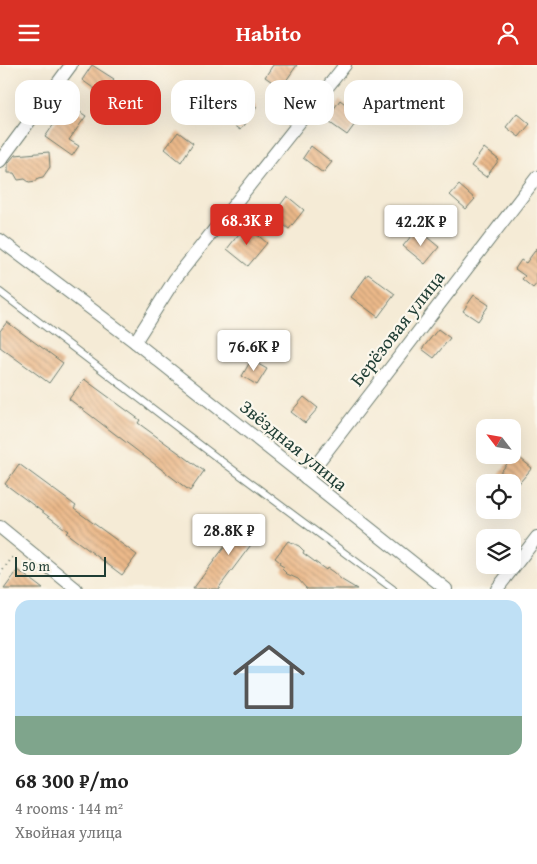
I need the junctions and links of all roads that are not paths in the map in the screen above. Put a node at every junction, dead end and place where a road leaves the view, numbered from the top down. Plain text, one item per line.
1 (71, 65) edge
2 (345, 65) edge
3 (0, 161) edge
4 (537, 177) edge
5 (0, 240) edge
6 (0, 292) edge
7 (134, 342) junction
8 (306, 479) junction
9 (0, 527) edge
10 (537, 537) edge
11 (76, 589) edge
12 (394, 589) edge
13 (446, 589) edge
14 (497, 589) edge

1 - 3 street
2 - 7 street
4 - 8 street, Берёзовая улица
5 - 7 street, Звёздная улица
6 - 12 lane
7 - 8 street, Звёздная улица
8 - 13 street, Звёздная улица
9 - 11 street
10 - 14 street

